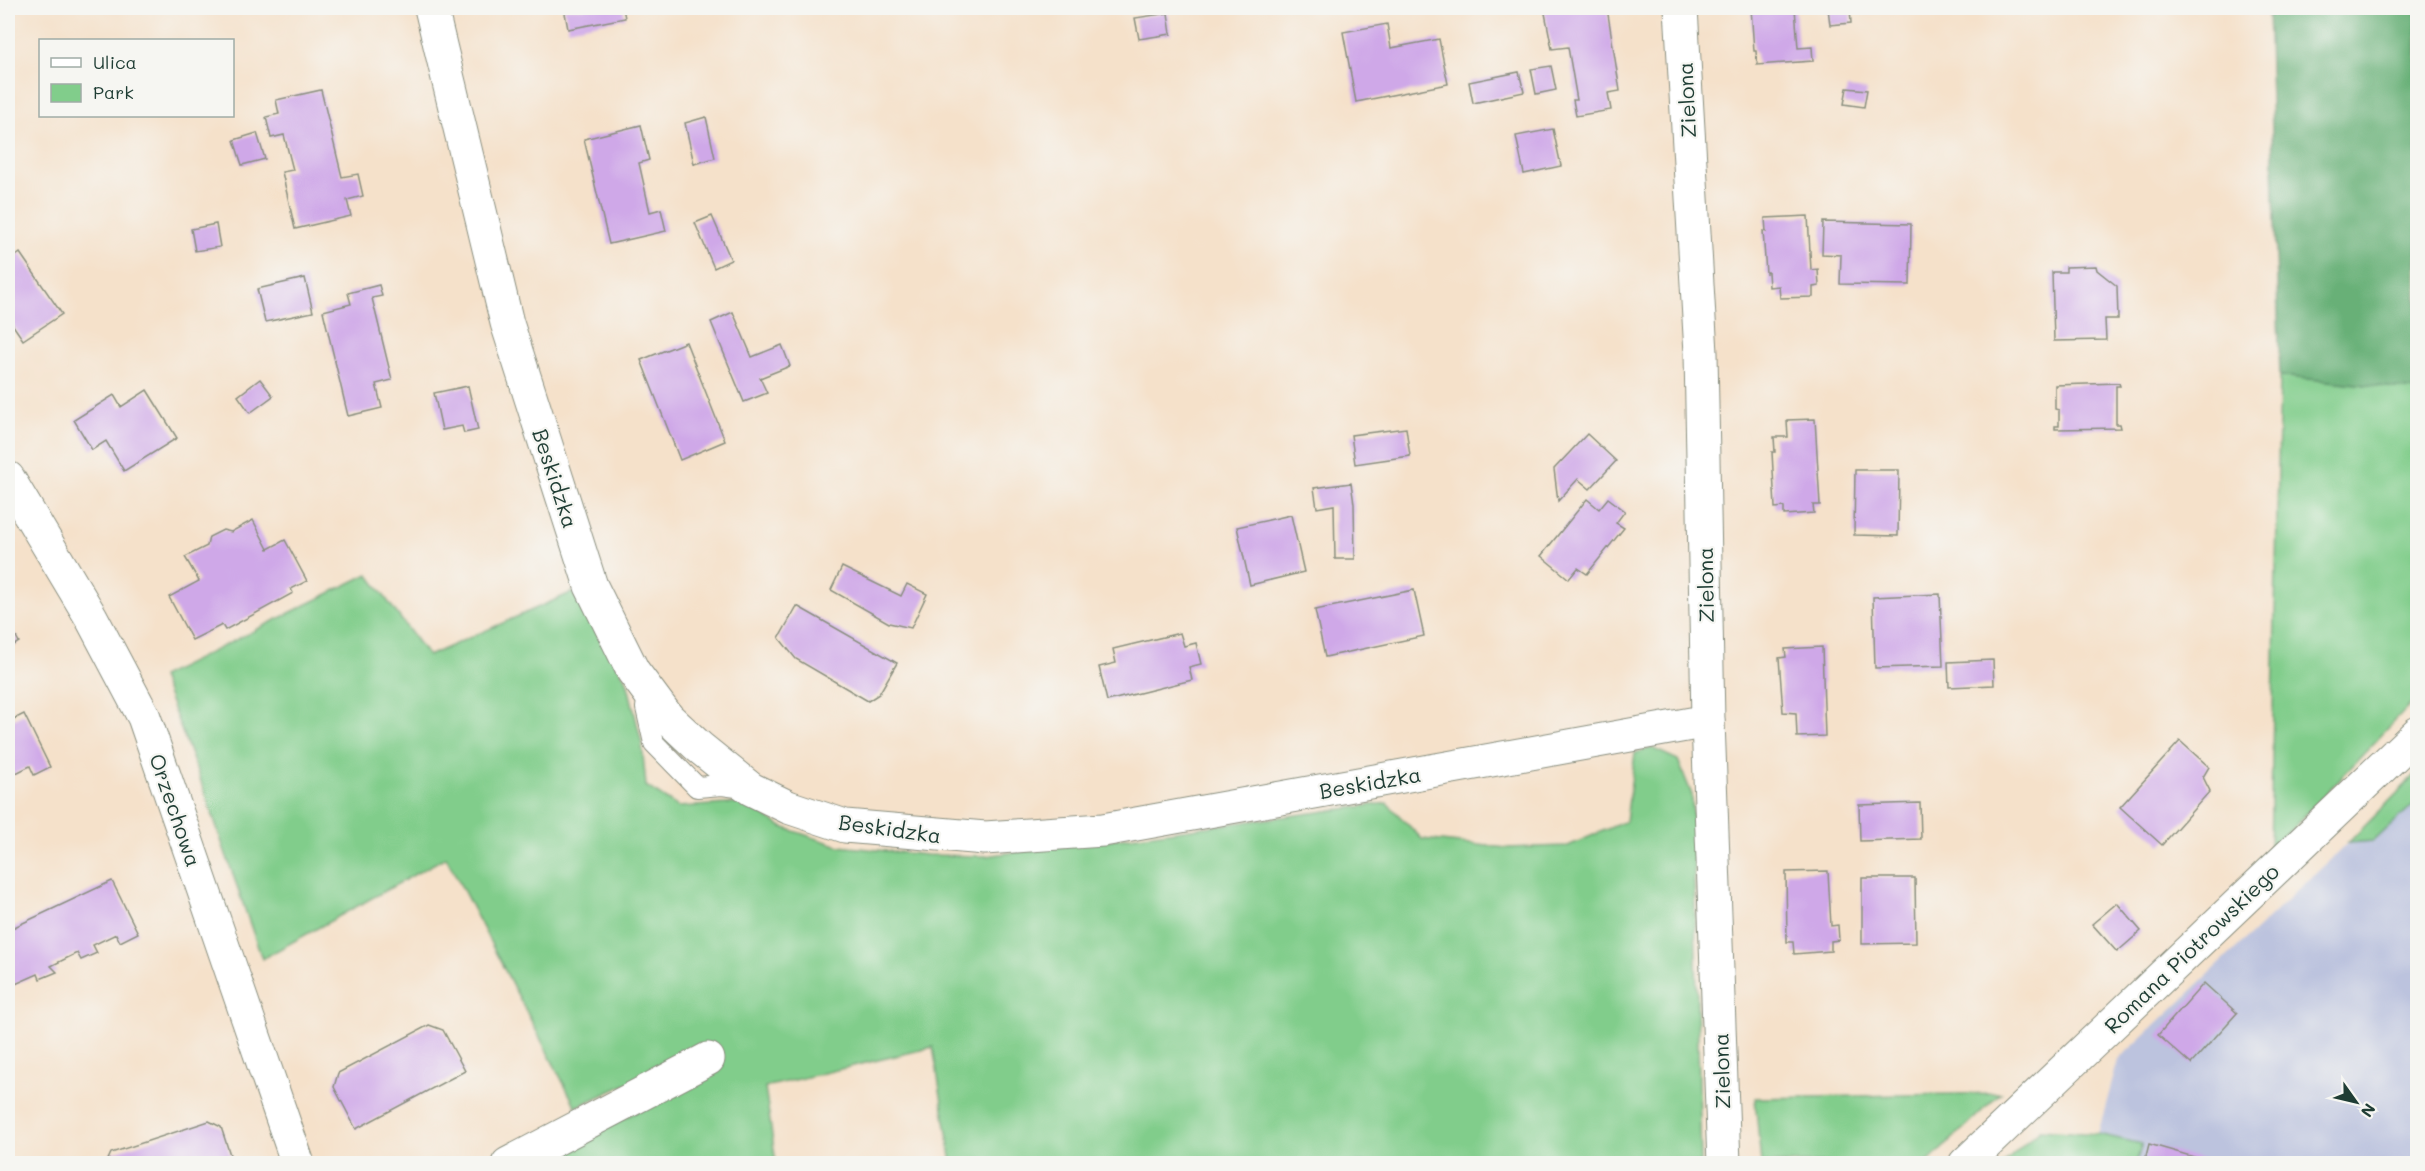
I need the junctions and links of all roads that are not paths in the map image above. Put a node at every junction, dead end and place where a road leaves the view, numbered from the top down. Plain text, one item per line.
1 (431, 8) edge
2 (1681, 8) edge
3 (8, 478) edge
4 (1708, 721) junction
5 (2418, 733) edge
6 (708, 1059) dead end
7 (298, 1164) edge
8 (508, 1164) edge
9 (1724, 1164) edge
10 (1965, 1164) edge

1 - 4 street, Beskidzka
2 - 4 street, Zielona
3 - 7 street, Orzechowa
4 - 9 street, Zielona
5 - 10 street, Romana Piotrowskiego
6 - 8 street

